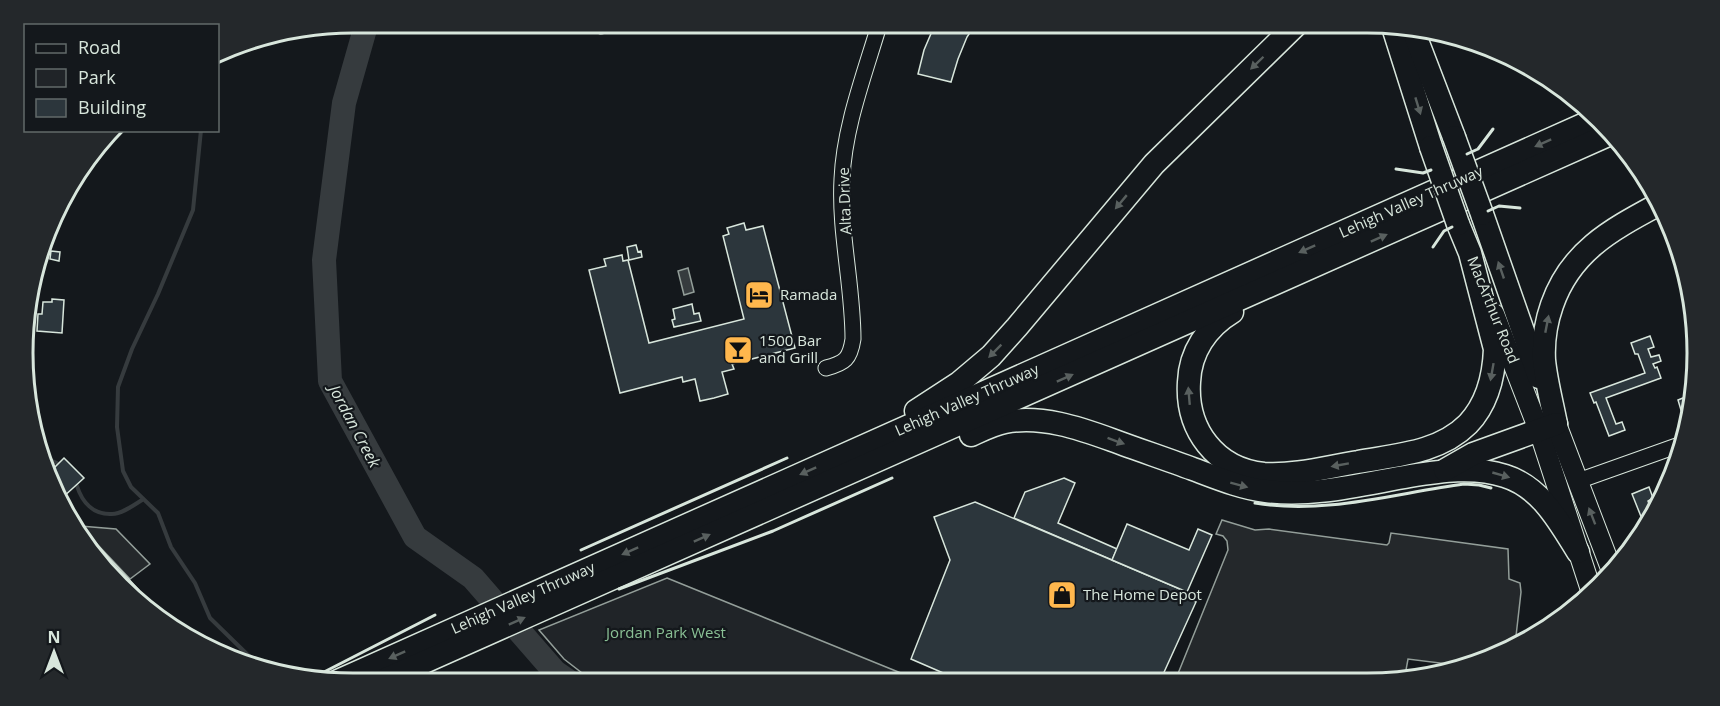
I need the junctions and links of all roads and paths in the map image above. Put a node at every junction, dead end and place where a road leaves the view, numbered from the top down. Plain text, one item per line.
1 (877, 33) edge
2 (1288, 33) edge
3 (1395, 35) edge
4 (1416, 37) edge
5 (1424, 38) edge
6 (1436, 93) junction
7 (1588, 122) edge
8 (1603, 137) edge
9 (1652, 208) edge
10 (1470, 253) junction
11 (1287, 279) junction
12 (826, 368) dead end
13 (1547, 427) junction
14 (861, 447) junction
15 (1673, 447) edge
16 (1443, 471) junction
17 (1578, 481) junction
18 (742, 521) junction
19 (1580, 558) junction
20 (1609, 563) edge
21 (603, 572) junction
22 (1589, 583) edge
23 (1586, 586) edge
24 (457, 638) junction
25 (360, 673) edge
26 (395, 673) edge

1 - 12 street, Alta Drive
2 -> 14 highway
3 -> 10 highway, MacArthur Road, bridge
4 - 6 highway, MacArthur Road
5 - 6 highway
13 -> 6 highway, MacArthur Road, bridge
7 -> 14 highway, Lehigh Valley Thruway
11 -> 8 highway, Lehigh Valley Thruway
13 -> 9 highway
10 -> 11 highway
10 - 13 main road, MacArthur Road
18 -> 11 highway, Lehigh Valley Thruway
13 - 16 highway
13 - 17 main road, MacArthur Road
13 - 19 main road, MacArthur Road
14 -> 21 highway, Lehigh Valley Thruway
15 - 17 street
18 -> 16 highway
16 -> 19 highway
20 -> 17 main road, MacArthur Road
21 -> 18 highway, Lehigh Valley Thruway
19 - 22 main road, MacArthur Road
19 - 23 main road
21 - 24 highway, Lehigh Valley Thruway
24 -> 25 highway, Lehigh Valley Thruway
24 - 26 highway, Lehigh Valley Thruway

